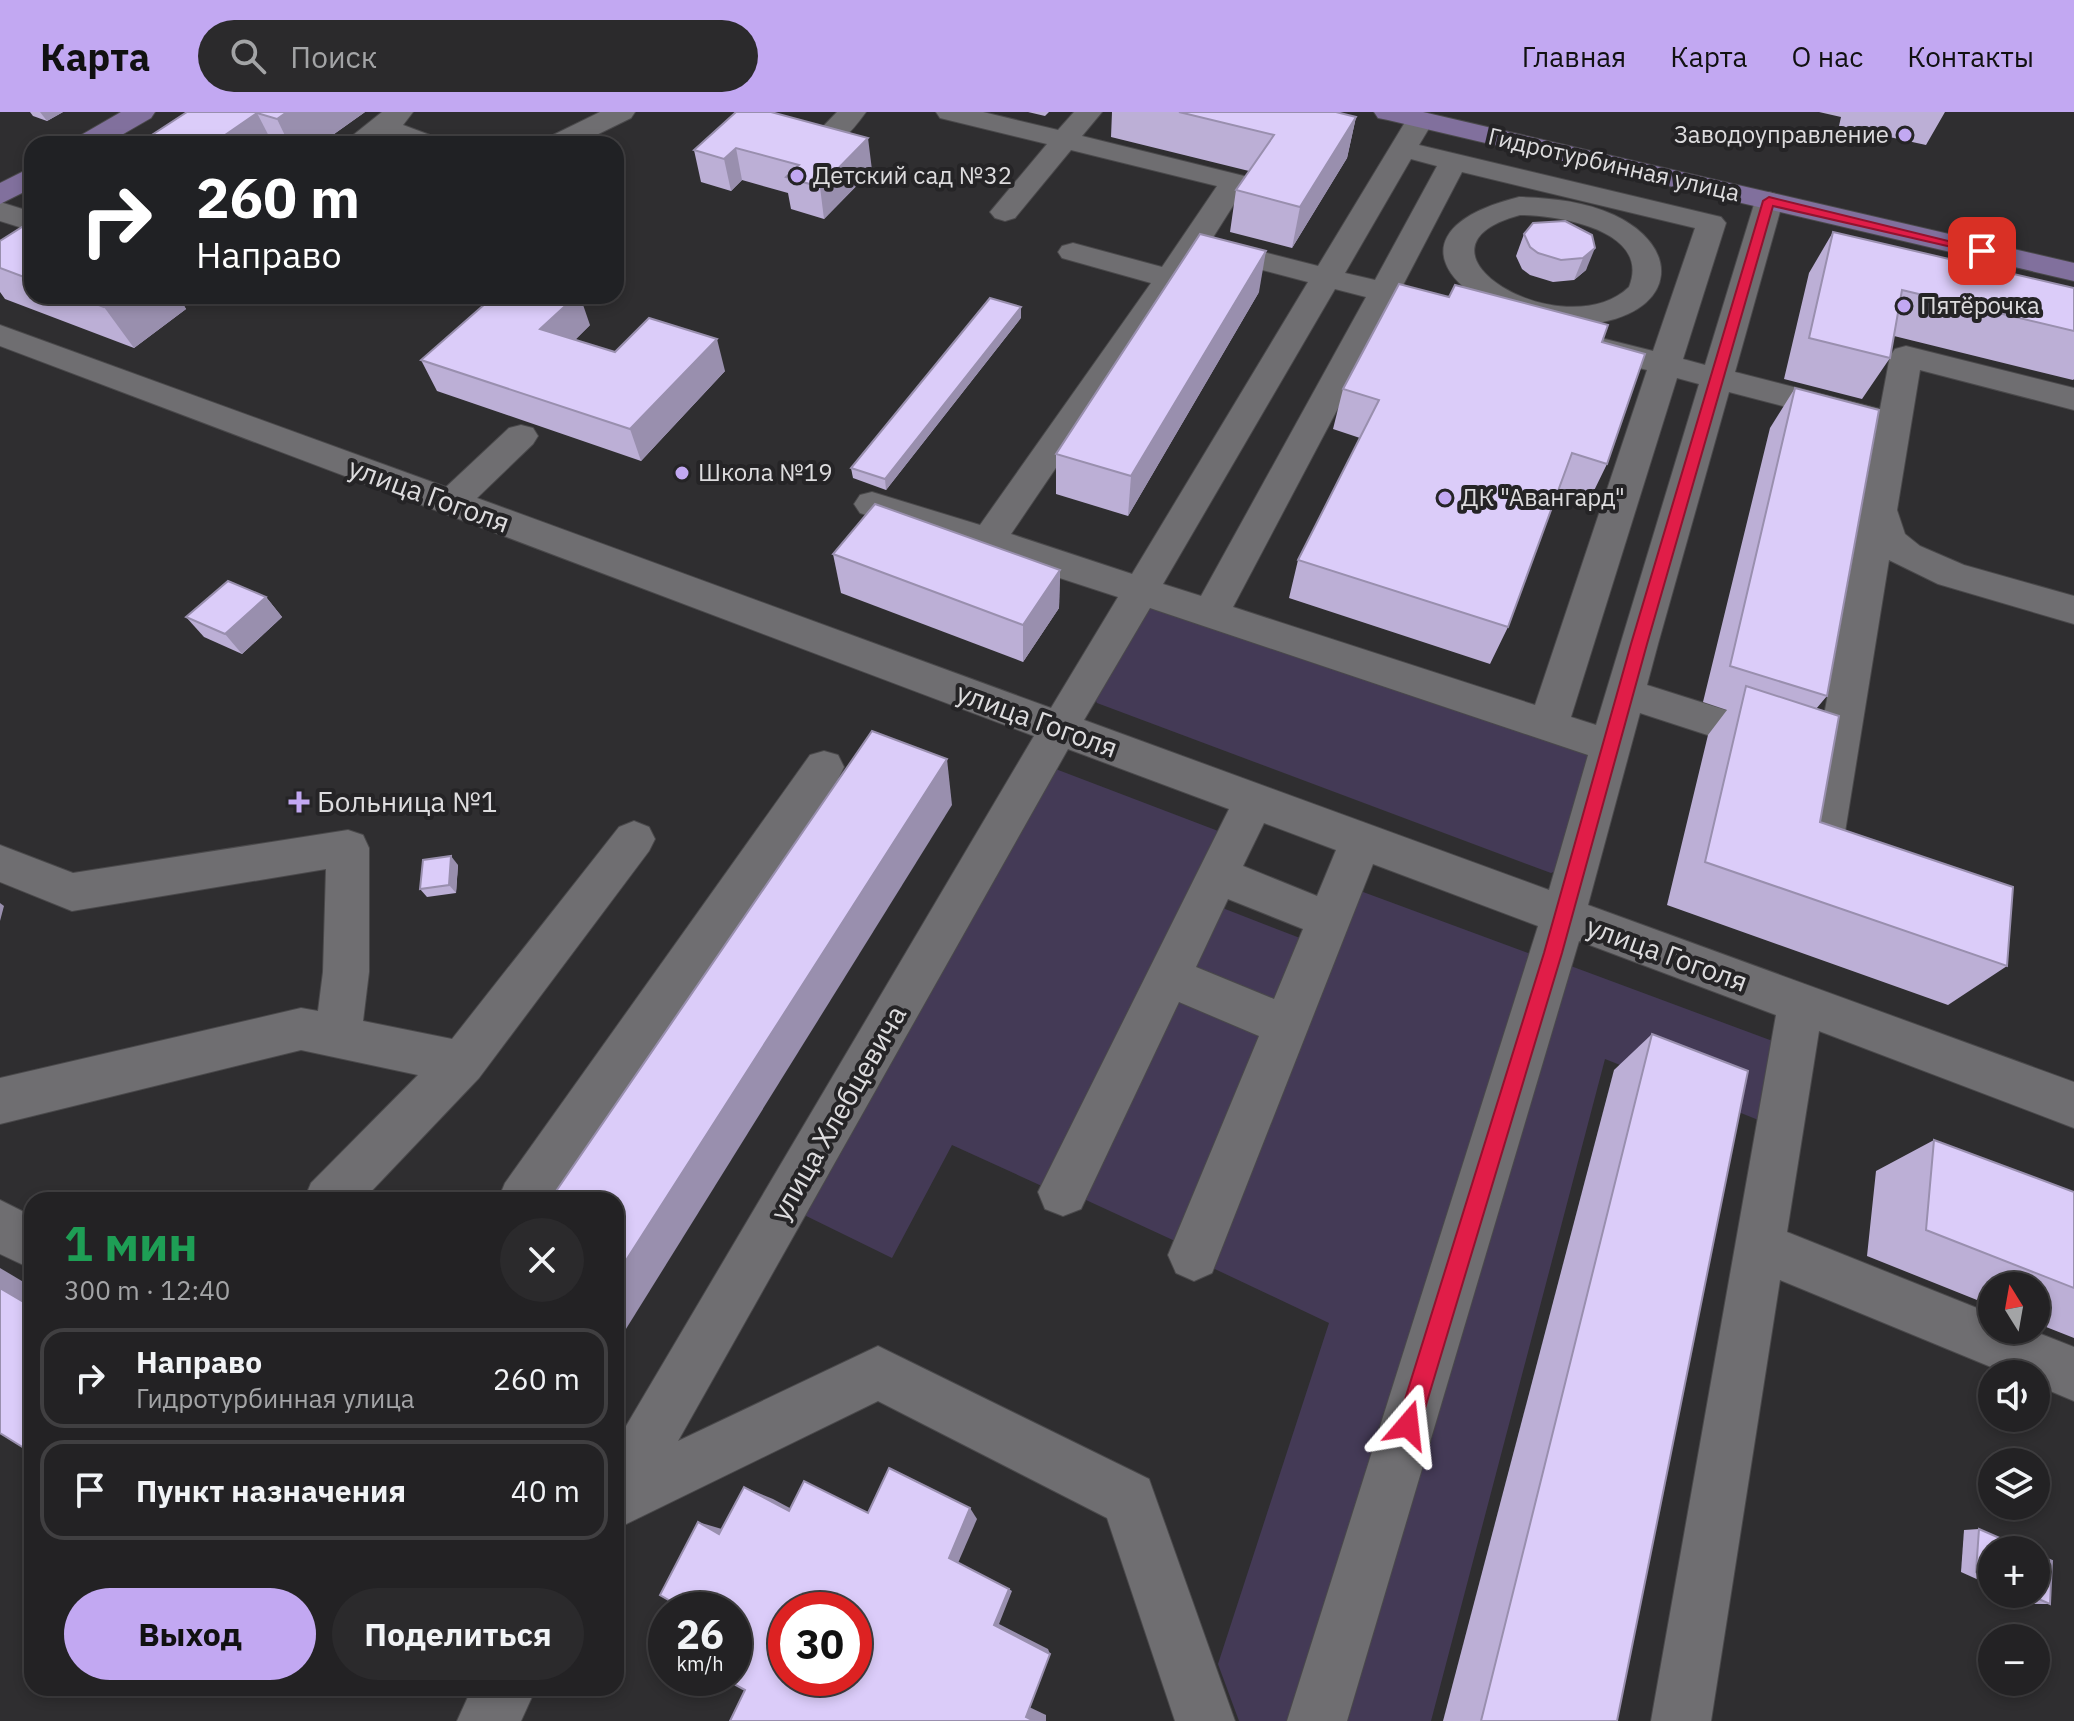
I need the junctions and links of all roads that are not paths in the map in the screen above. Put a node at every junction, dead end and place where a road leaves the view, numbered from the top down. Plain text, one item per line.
1 (141, 112) edge
2 (621, 112) edge
3 (852, 112) edge
4 (950, 112) edge
5 (1088, 112) edge
6 (393, 116) edge
7 (1404, 116) edge
8 (100, 136) edge
9 (367, 136) edge
10 (406, 136) edge
11 (573, 136) edge
12 (1064, 140) junction
13 (821, 143) edge
14 (1403, 149) junction
15 (1454, 161) junction
16 (24, 181) edge
17 (0, 195) edge
18 (1573, 200) junction
19 (0, 211) edge
20 (1005, 212) dead end
21 (1764, 218) junction
22 (24, 219) edge
23 (1711, 223) junction
24 (1194, 243) junction
25 (1073, 252) dead end
26 (2074, 272) edge
27 (1169, 278) junction
28 (1326, 278) junction
29 (1384, 292) junction
30 (1528, 320) junction
31 (0, 335) edge
32 (1665, 364) junction
33 (1717, 377) junction
34 (2074, 399) edge
35 (1894, 424) junction
36 (521, 436) dead end
37 (451, 503) junction
38 (872, 504) edge
39 (1880, 511) junction
40 (988, 540) junction
41 (1140, 591) junction
42 (2074, 610) edge
43 (1210, 615) junction
44 (1625, 693) junction
45 (1548, 726) junction
46 (1059, 729) junction
47 (1610, 746) junction
48 (1837, 760) junction
49 (824, 767) dead end
50 (1254, 800) junction
51 (634, 839) dead end
52 (1361, 840) junction
53 (0, 863) edge
54 (1881, 863) edge
55 (1217, 875) junction
56 (1563, 915) junction
57 (1329, 920) junction
58 (1168, 976) junction
59 (1802, 1004) junction
60 (1286, 1026) junction
61 (319, 1033) junction
62 (462, 1063) junction
63 (0, 1101) edge
64 (2074, 1105) edge
65 (337, 1192) edge
66 (529, 1192) edge
67 (1063, 1192) dead end
68 (0, 1225) edge
69 (24, 1239) edge
70 (1760, 1247) junction
71 (1194, 1255) dead end
72 (2074, 1374) edge
73 (624, 1485) edge
74 (624, 1495) edge
75 (501, 1696) edge
76 (487, 1721) edge
77 (1205, 1721) edge
78 (1317, 1721) edge
79 (1681, 1721) edge

1 - 8 main road
2 - 11 street
3 - 13 street
4 - 12 street
5 - 12 street
6 - 9 street
6 - 10 street
7 - 14 street, улица Хлебцевича
7 - 21 main road, Гидротурбинная улица
12 - 20 street
12 - 24 street
14 - 15 street
14 - 28 street, улица Хлебцевича
15 - 18 street
15 - 29 street
16 - 17 main road
18 - 23 street
18 - 30 street
18 - 30 street
19 - 22 street
21 - 23 street
21 - 26 main road, Гидротурбинная улица
21 - 33 street
23 - 32 street
24 - 27 street
24 - 28 street
25 - 27 street
27 - 40 street
28 - 29 street
28 - 41 street, улица Хлебцевича
29 - 30 street
29 - 43 street
30 - 32 street
31 - 37 street, улица Гоголя
32 - 33 street
32 - 45 street
33 - 35 street
33 - 44 street
34 - 35 street
35 - 39 street
36 - 37 street
37 - 46 street, улица Гоголя
38 - 40 street
39 - 42 street
39 - 48 street
40 - 41 street
41 - 43 street
41 - 46 street, улица Хлебцевича
43 - 45 street
44 - 47 street
44 - 48 street
45 - 47 street
46 - 50 street, улица Гоголя
46 - 73 street, улица Хлебцевича
47 - 56 street
48 - 54 street
49 - 66 street
50 - 52 street, улица Гоголя
50 - 55 street
51 - 62 street
52 - 56 street, улица Гоголя
52 - 57 street
53 - 61 street
55 - 57 street
55 - 58 street
56 - 59 street, улица Гоголя
56 - 78 street
57 - 60 street
58 - 60 street
58 - 67 street
59 - 64 street, улица Гоголя
59 - 70 street
60 - 71 street
61 - 62 street
61 - 63 street
62 - 65 street
68 - 69 street
70 - 72 street
70 - 79 street
74 - 77 street
75 - 76 street

